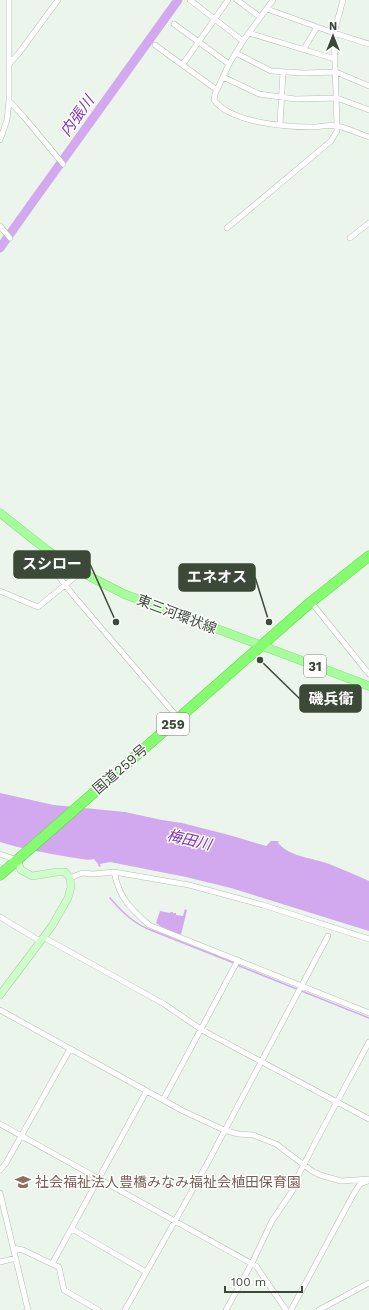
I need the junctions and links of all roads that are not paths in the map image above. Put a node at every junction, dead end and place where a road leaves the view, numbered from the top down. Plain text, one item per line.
1 (9, 0) edge
2 (58, 0) edge
3 (190, 0) edge
4 (228, 0) edge
5 (237, 0) edge
6 (273, 0) edge
7 (343, 0) edge
8 (266, 9) junction
9 (260, 17) junction
10 (214, 19) junction
11 (174, 24) dead end
12 (317, 27) junction
13 (249, 32) junction
14 (334, 33) junction
15 (243, 41) junction
16 (199, 42) junction
17 (369, 44) edge
18 (155, 45) dead end
19 (304, 49) junction
20 (236, 53) junction
21 (335, 59) junction
22 (9, 64) junction
23 (183, 64) junction
24 (229, 64) junction
25 (283, 72) junction
26 (336, 72) junction
27 (223, 77) junction
28 (369, 86) edge
29 (217, 90) junction
30 (281, 97) junction
31 (337, 98) junction
32 (9, 101) junction
33 (369, 110) edge
34 (280, 124) junction
35 (338, 126) junction
36 (369, 137) edge
37 (0, 140) edge
38 (62, 164) dead end
39 (369, 223) edge
40 (0, 226) edge
41 (227, 228) dead end
42 (10, 238) dead end
43 (350, 238) dead end
44 (0, 513) edge
45 (48, 551) junction
46 (369, 556) edge
47 (81, 572) junction
48 (66, 585) junction
49 (0, 591) edge
50 (311, 602) junction
51 (262, 646) junction
52 (369, 674) edge
53 (369, 686) edge
54 (179, 719) junction
55 (0, 854) edge
56 (17, 860) junction
57 (114, 872) junction
58 (0, 875) edge
59 (70, 878) junction
60 (0, 917) edge
61 (328, 936) dead end
62 (42, 939) junction
63 (369, 939) edge
64 (237, 963) junction
65 (301, 989) junction
66 (0, 995) edge
67 (0, 1010) edge
68 (369, 1012) edge
69 (202, 1030) junction
70 (369, 1042) edge
71 (70, 1049) junction
72 (261, 1063) junction
73 (146, 1092) junction
74 (163, 1100) junction
75 (337, 1102) junction
76 (369, 1119) edge
77 (0, 1124) edge
78 (224, 1130) junction
79 (22, 1136) junction
80 (304, 1165) junction
81 (0, 1170) edge
82 (99, 1179) junction
83 (369, 1180) edge
84 (0, 1193) edge
85 (174, 1221) junction
86 (72, 1229) junction
87 (13, 1248) junction
88 (16, 1258) junction
89 (0, 1262) edge
90 (252, 1263) junction
91 (52, 1264) junction
92 (146, 1272) junction
93 (369, 1283) edge
94 (28, 1310) edge
95 (98, 1310) edge
96 (125, 1310) edge
97 (226, 1310) edge
98 (286, 1310) edge
99 (291, 1310) edge
100 (318, 1310) edge

1 - 22 street
2 - 22 street
3 - 10 street
4 - 10 street
5 - 9 street
6 - 8 street
7 - 14 street
8 - 9 street
8 - 12 street
9 - 13 street
10 - 15 street
10 - 16 street
11 - 16 street
12 - 14 street
12 - 19 street
13 - 15 street
13 - 19 street
14 - 17 street
14 - 21 street
15 - 20 street
16 - 23 street
16 - 24 street
18 - 23 street
19 - 21 street
20 - 24 street
20 - 25 street
21 - 26 street
22 - 32 street
23 - 29 street
24 - 27 street
25 - 26 street
25 - 30 street
26 - 28 street
26 - 31 street
27 - 29 street
27 - 30 street
29 - 34 street
30 - 31 street
30 - 34 street
31 - 33 street
31 - 35 street
32 - 37 street
32 - 38 street
34 - 35 street
35 - 36 street
35 - 41 street
39 - 43 street
40 - 42 street
44 - 45 main road, 東三河環状線 / 31
45 - 47 main road, 東三河環状線 / 31
45 - 48 street
46 - 50 highway, 国道259号 / 259
47 - 48 street
47 - 51 main road, 東三河環状線 / 31
48 - 49 street
48 - 54 street
50 - 51 highway, 国道259号 / 259
50 - 52 street
51 - 53 main road, 東三河環状線 / 31
51 - 54 highway, 国道259号 / 259
54 - 56 highway, 国道259号 / 259
55 - 56 street
56 - 58 highway, 国道259号 / 259
56 - 59 street
57 - 59 street
57 - 63 street
57 - 64 street
59 - 62 street
60 - 62 street
61 - 65 street
62 - 66 street
62 - 69 street
64 - 65 street
64 - 69 street
65 - 68 street
65 - 72 street
67 - 71 street
69 - 72 street
69 - 74 street
70 - 75 street
71 - 73 street
71 - 79 street
72 - 75 street
72 - 78 street
73 - 74 street
73 - 82 street
74 - 78 street
75 - 76 street
75 - 80 street
77 - 79 street
78 - 80 street
78 - 85 street
79 - 81 street
79 - 82 street
80 - 83 street
80 - 90 street
82 - 85 street
82 - 86 street
83 - 99 street
84 - 87 street
85 - 90 street
85 - 92 street
86 - 91 street
86 - 92 street
87 - 88 street
87 - 91 street
88 - 89 street
88 - 94 street
90 - 97 street
90 - 98 street
91 - 95 street
92 - 96 street
93 - 100 street

